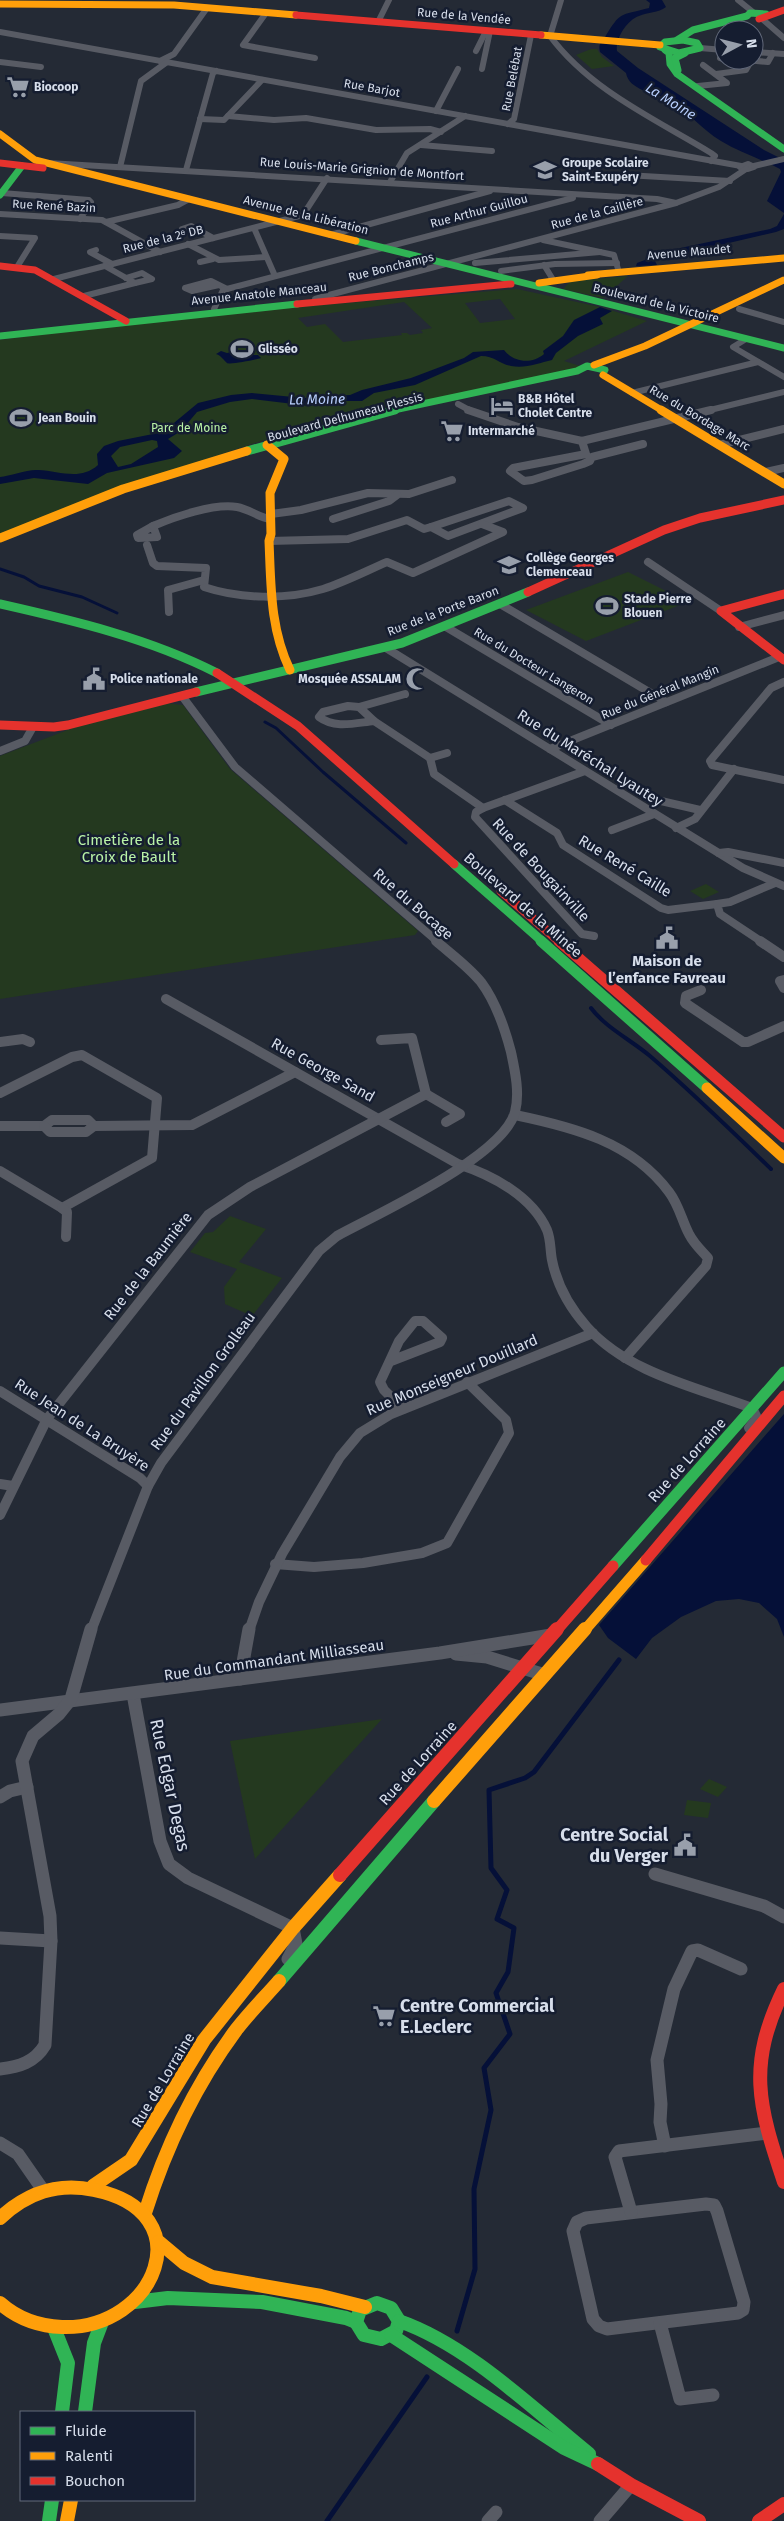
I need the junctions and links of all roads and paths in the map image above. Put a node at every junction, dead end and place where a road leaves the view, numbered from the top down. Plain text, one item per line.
1 (389, 0) edge
2 (561, 0) edge
3 (738, 0) edge
4 (0, 4) edge
5 (208, 8) junction
6 (784, 9) edge
7 (266, 13) junction
8 (757, 15) junction
9 (378, 22) junction
10 (784, 28) edge
11 (775, 29) junction
12 (488, 31) junction
13 (0, 32) edge
14 (531, 35) junction
15 (550, 36) junction
16 (784, 38) edge
17 (677, 40) junction
18 (696, 45) junction
19 (662, 48) junction
20 (714, 48) edge
21 (476, 52) dead end
22 (686, 53) junction
23 (764, 53) edge
24 (773, 53) junction
25 (784, 54) edge
26 (315, 58) dead end
27 (160, 61) junction
28 (0, 62) edge
29 (167, 62) junction
30 (764, 62) edge
31 (703, 65) dead end
32 (41, 67) dead end
33 (458, 69) dead end
34 (482, 69) dead end
35 (746, 70) edge
36 (216, 71) junction
37 (716, 74) junction
38 (262, 80) junction
39 (698, 86) junction
40 (436, 111) junction
41 (228, 116) junction
42 (465, 116) junction
43 (200, 119) junction
44 (508, 124) junction
45 (441, 132) junction
46 (0, 134) edge
47 (421, 145) junction
48 (784, 148) edge
49 (492, 151) dead end
50 (784, 159) edge
51 (11, 160) edge
52 (711, 161) junction
53 (46, 163) junction
54 (120, 167) junction
55 (743, 167) junction
56 (186, 170) junction
57 (84, 173) junction
58 (626, 175) dead end
59 (327, 178) junction
60 (730, 181) junction
61 (390, 182) junction
62 (493, 189) junction
63 (1, 194) edge
64 (580, 195) junction
65 (189, 199) junction
66 (676, 203) junction
67 (0, 214) edge
68 (80, 219) junction
69 (106, 222) junction
70 (278, 222) junction
71 (254, 228) junction
72 (182, 229) dead end
73 (330, 234) junction
74 (0, 236) edge
75 (213, 238) junction
76 (542, 240) junction
77 (534, 242) junction
78 (188, 244) junction
79 (383, 248) junction
80 (96, 250) dead end
81 (160, 252) junction
82 (600, 252) junction
83 (544, 255) junction
84 (266, 257) junction
85 (784, 258) edge
86 (213, 259) junction
87 (200, 262) dead end
88 (475, 263) dead end
89 (448, 264) junction
90 (555, 264) junction
91 (109, 265) junction
92 (544, 265) junction
93 (0, 266) edge
94 (16, 267) junction
95 (618, 268) junction
96 (496, 273) junction
97 (275, 276) junction
98 (126, 278) junction
99 (54, 279) junction
100 (560, 279) junction
101 (784, 280) edge
102 (135, 283) junction
103 (522, 284) junction
104 (220, 285) dead end
105 (784, 286) edge
106 (485, 287) junction
107 (227, 289) junction
108 (84, 296) junction
109 (585, 299) junction
110 (315, 302) junction
111 (739, 308) junction
112 (216, 312) junction
113 (654, 316) junction
114 (126, 321) junction
115 (784, 321) edge
116 (694, 326) junction
117 (0, 336) edge
118 (662, 337) junction
119 (746, 339) junction
120 (784, 348) edge
121 (758, 362) junction
122 (594, 365) junction
123 (604, 372) junction
124 (582, 373) junction
125 (784, 377) edge
126 (784, 392) edge
127 (632, 393) junction
128 (458, 404) junction
129 (675, 419) junction
130 (784, 429) edge
131 (582, 441) junction
132 (643, 444) dead end
133 (719, 445) junction
134 (265, 451) junction
135 (589, 456) junction
136 (784, 468) edge
137 (766, 472) junction
138 (452, 480) dead end
139 (784, 484) edge
140 (397, 495) junction
141 (784, 500) edge
142 (325, 504) junction
143 (346, 515) junction
144 (270, 517) junction
145 (334, 519) dead end
146 (482, 524) junction
147 (153, 525) dead end
148 (431, 527) junction
149 (4, 536) edge
150 (269, 541) junction
151 (148, 545) dead end
152 (648, 562) dead end
153 (204, 580) junction
154 (784, 594) edge
155 (272, 595) junction
156 (0, 597) edge
157 (0, 604) edge
158 (500, 604) junction
159 (721, 611) junction
160 (169, 612) dead end
161 (784, 615) edge
162 (739, 626) junction
163 (446, 627) junction
164 (386, 648) junction
165 (281, 656) junction
166 (781, 656) edge
167 (331, 661) junction
168 (290, 670) junction
169 (246, 680) junction
170 (234, 682) junction
171 (784, 682) edge
172 (405, 694) dead end
173 (182, 696) junction
174 (666, 702) junction
175 (359, 707) junction
176 (374, 722) junction
177 (0, 725) edge
178 (611, 725) junction
179 (33, 727) junction
180 (550, 749) junction
181 (0, 752) edge
182 (448, 753) dead end
183 (430, 758) junction
184 (734, 769) junction
185 (585, 771) junction
186 (784, 780) edge
187 (505, 800) junction
188 (660, 801) dead end
189 (483, 808) junction
190 (700, 810) junction
191 (654, 814) junction
192 (676, 828) junction
193 (612, 830) dead end
194 (717, 853) junction
195 (784, 863) edge
196 (780, 884) edge
197 (717, 904) junction
198 (594, 936) dead end
199 (784, 957) edge
200 (784, 980) edge
201 (784, 988) edge
202 (701, 990) dead end
203 (166, 999) dead end
204 (784, 1026) edge
205 (381, 1040) dead end
206 (0, 1042) edge
207 (30, 1042) dead end
208 (295, 1072) junction
209 (0, 1093) edge
210 (426, 1094) junction
211 (515, 1115) junction
212 (378, 1118) junction
213 (446, 1122) dead end
214 (0, 1126) edge
215 (157, 1126) junction
216 (784, 1137) edge
217 (784, 1158) edge
218 (465, 1166) junction
219 (0, 1171) edge
220 (62, 1208) junction
221 (66, 1237) dead end
222 (593, 1334) junction
223 (625, 1358) junction
224 (391, 1361) junction
225 (784, 1372) edge
226 (467, 1382) junction
227 (0, 1390) edge
228 (784, 1396) edge
229 (752, 1408) junction
230 (403, 1409) junction
231 (47, 1419) junction
232 (729, 1462) junction
233 (0, 1484) edge
234 (13, 1486) junction
235 (148, 1486) junction
236 (0, 1515) edge
237 (275, 1564) junction
238 (551, 1635) junction
239 (440, 1653) junction
240 (523, 1669) junction
241 (545, 1675) junction
242 (240, 1679) junction
243 (133, 1694) junction
244 (71, 1699) junction
245 (0, 1710) edge
246 (27, 1787) junction
247 (0, 1797) edge
248 (655, 1874) dead end
249 (784, 1917) edge
250 (293, 1928) junction
251 (0, 1938) edge
252 (51, 1941) junction
253 (741, 1969) dead end
254 (784, 1988) edge
255 (233, 2035) junction
256 (0, 2068) edge
257 (767, 2133) junction
258 (0, 2142) edge
259 (665, 2146) junction
260 (784, 2182) edge
261 (93, 2186) junction
262 (43, 2190) junction
263 (631, 2212) junction
264 (145, 2213) junction
265 (0, 2218) edge
266 (159, 2242) junction
267 (135, 2302) junction
268 (0, 2303) edge
269 (365, 2307) junction
270 (399, 2321) junction
271 (102, 2322) junction
272 (356, 2322) junction
273 (660, 2323) junction
274 (54, 2328) junction
275 (391, 2335) junction
276 (713, 2395) dead end
277 (62, 2411) edge
278 (85, 2411) edge
279 (603, 2466) junction
280 (632, 2484) junction
281 (52, 2501) edge
282 (71, 2501) edge
283 (784, 2504) edge
284 (49, 2521) edge
285 (68, 2521) edge
286 (600, 2521) edge
287 (699, 2521) edge
288 (759, 2521) edge

1 - 9 street
2 - 15 street
3 - 8 street
4 - 5 main road, Rue de la Vendée
5 - 7 main road, Rue de la Vendée
5 - 27 street
6 - 8 main road
7 - 9 main road, Rue de la Vendée
7 - 26 street
8 - 11 street
8 - 17 main road
8 - 18 main road
9 - 12 main road, Rue de la Vendée
10 - 11 street
11 - 16 street
12 - 14 main road, Rue de la Vendée
12 - 21 street
12 - 34 street
13 - 27 street, Rue Barjot
14 - 15 main road, Rue de la Vendée
14 - 44 street, Rue Belébat
15 - 19 main road, Rue de la Vendée
15 - 52 street
17 - 18 main road
17 - 19 main road
18 - 20 street
18 - 22 main road
19 - 22 main road, Rue de la Vendée
19 - 48 main road
22 - 39 main road
23 - 24 street
24 - 25 street
24 - 30 street
27 - 29 street, Rue Barjot
28 - 32 street
29 - 36 street, Rue Barjot
29 - 54 street
31 - 37 street
33 - 40 street
35 - 37 street
36 - 38 street, Rue Barjot
36 - 43 street
37 - 39 street
38 - 40 street, Rue Barjot
38 - 41 street
39 - 48 main road
40 - 42 street, Rue Barjot
41 - 43 street
41 - 45 street
42 - 44 street, Rue Barjot
42 - 45 street
43 - 56 street
44 - 52 street, Rue Barjot
45 - 47 street
46 - 51 main road
47 - 49 street
47 - 61 street
50 - 55 street
51 - 53 main road, Avenue de la Libération
51 - 53 main road, Avenue de la Libération
51 - 57 main road, Avenue de la Libération
51 - 63 main road
52 - 55 street, Rue Barjot
53 - 54 street, Rue Louis-Marie Grignion de Montfort
53 - 57 main road, Avenue de la Libération
54 - 56 street, Rue Louis-Marie Grignion de Montfort
55 - 60 street, Rue de la Caillère
56 - 59 street, Rue Louis-Marie Grignion de Montfort
57 - 65 main road, Avenue de la Libération
58 - 60 street
59 - 61 street, Rue Louis-Marie Grignion de Montfort
59 - 70 street, Rue de la 2ᵉ DB
60 - 66 street, Rue de la Caillère
61 - 62 street, Rue Louis-Marie Grignion de Montfort
62 - 64 street, Rue Louis-Marie Grignion de Montfort
62 - 73 street
63 - 68 street
64 - 66 street, Rue Louis-Marie Grignion de Montfort
64 - 79 street, Rue Arthur Guillou
65 - 69 street
65 - 70 main road, Avenue de la Libération
66 - 76 street, Rue de la Caillère
67 - 68 street, Rue René Bazin
68 - 69 street, Rue René Bazin
69 - 81 street
70 - 71 street, Rue de la 2ᵉ DB
70 - 73 main road, Avenue de la Libération
71 - 75 street, Rue de la 2ᵉ DB
71 - 84 street
72 - 75 street
73 - 79 main road, Avenue de la Libération
74 - 94 street
75 - 78 street, Rue de la 2ᵉ DB
76 - 77 street, Rue de la Caillère
76 - 82 street
77 - 83 street
77 - 89 street, Rue de la Caillère
78 - 81 street, Rue de la 2ᵉ DB
78 - 86 street
79 - 89 main road, Avenue de la Libération
79 - 97 street, Rue Arthur Guillou
80 - 91 street
81 - 91 street, Rue de la 2ᵉ DB
82 - 83 street
82 - 95 street
83 - 88 street
84 - 86 street
84 - 97 street
85 - 95 main road, Avenue Maudet
86 - 87 street
89 - 96 main road, Avenue de la Libération
89 - 110 street, Rue Bonchamps
90 - 92 street
90 - 95 street
90 - 100 street
91 - 98 street
91 - 99 street, Rue de la 2ᵉ DB
92 - 96 street
92 - 100 street
93 - 94 main road
94 - 99 main road
95 - 100 main road, Avenue Maudet
96 - 103 main road, Avenue de la Libération
96 - 106 main road
97 - 107 street, Rue Arthur Guillou
98 - 102 street
98 - 102 street
99 - 108 main road
100 - 103 main road, Avenue Maudet
100 - 109 main road
101 - 116 main road
102 - 108 street
103 - 106 main road, Avenue Anatole Manceau
103 - 109 main road, Boulevard de la Victoire
104 - 107 street
105 - 111 main road
106 - 110 main road, Avenue Anatole Manceau
107 - 112 street
108 - 114 main road
109 - 113 main road, Boulevard de la Victoire
110 - 112 main road, Avenue Anatole Manceau
111 - 115 street
111 - 116 main road
112 - 114 main road, Avenue Anatole Manceau
113 - 116 main road, Boulevard de la Victoire
113 - 118 main road
114 - 117 main road, Avenue Anatole Manceau
116 - 118 main road
116 - 119 main road, Boulevard de la Victoire
116 - 123 main road
118 - 122 main road
119 - 120 main road, Boulevard de la Victoire
119 - 121 street
121 - 125 street
121 - 127 street
122 - 123 main road, Rue du Bordage Marc
122 - 124 main road
123 - 124 main road
123 - 127 main road, Rue du Bordage Marc
124 - 128 main road, Boulevard Delhumeau Plessis
124 - 134 main road, Boulevard Delhumeau Plessis
126 - 129 street
127 - 129 main road, Rue du Bordage Marc
128 - 131 street
128 - 134 main road, Boulevard Delhumeau Plessis
129 - 131 street
129 - 133 main road, Rue du Bordage Marc
130 - 133 street
131 - 135 street
132 - 135 street
133 - 137 main road, Rue du Bordage Marc
134 - 144 main road
134 - 149 main road, Boulevard Delhumeau Plessis
135 - 135 street
136 - 137 street
137 - 139 main road, Rue du Bordage Marc
138 - 140 street
140 - 142 street
140 - 143 street
141 - 158 main road, Rue de la Porte Baron
142 - 143 street
142 - 144 street
143 - 145 street
144 - 147 street
144 - 150 main road
146 - 148 street
146 - 148 street
146 - 155 street
148 - 150 street
150 - 155 main road
151 - 153 street
152 - 159 street
153 - 155 street
153 - 160 street
154 - 159 main road
155 - 165 main road
156 - 169 main road, Boulevard de la Minée
157 - 170 main road, Boulevard de la Minée
158 - 163 main road, Rue de la Porte Baron
158 - 174 street
159 - 162 main road
161 - 162 street
162 - 166 main road
163 - 164 main road, Rue de la Porte Baron
163 - 178 street, Rue du Docteur Langeron
164 - 167 main road, Rue de la Porte Baron
164 - 180 street, Rue du Maréchal Lyautey
165 - 167 main road
165 - 168 main road
166 - 174 street, Rue du Général Mangin
167 - 168 main road, Rue de la Porte Baron
168 - 169 main road, Rue de la Porte Baron
169 - 170 main road, Rue de la Porte Baron
169 - 216 main road, Boulevard de la Minée
170 - 173 main road, Rue de la Porte Baron
170 - 217 main road, Boulevard de la Minée
171 - 184 street
172 - 175 street
173 - 179 main road, Rue de la Porte Baron
173 - 211 street, Rue du Bocage
174 - 178 street, Rue du Général Mangin
175 - 176 street
175 - 176 street
176 - 183 street
177 - 179 main road, Rue de la Porte Baron
178 - 180 street, Rue du Général Mangin
179 - 181 street
180 - 185 street, Rue du Maréchal Lyautey
182 - 183 street
183 - 189 street
184 - 186 street
184 - 190 street
185 - 187 street, Rue de Bougainville
185 - 191 street, Rue du Maréchal Lyautey
187 - 189 street, Rue de Bougainville
187 - 197 street, Rue René Caille
188 - 190 street
189 - 198 street, Rue de Bougainville
190 - 192 street
191 - 192 street, Rue du Maréchal Lyautey
191 - 193 street
192 - 194 street, Rue du Maréchal Lyautey
194 - 195 street
194 - 196 street, Rue du Maréchal Lyautey
196 - 197 street, Rue René Caille
197 - 199 street
200 - 201 street
202 - 204 street
203 - 208 street, Rue George Sand
205 - 210 street
206 - 207 street
208 - 212 street, Rue George Sand
208 - 215 street
209 - 215 street
210 - 212 street, Rue de la Baumière
210 - 213 street
211 - 218 street
211 - 223 street
212 - 218 street, Rue George Sand
212 - 231 street, Rue de la Baumière
214 - 215 street
215 - 220 street
218 - 222 street, Rue George Sand
218 - 235 street, Rue du Pavillon Grolleau
219 - 220 street
220 - 221 street
222 - 223 street, Rue George Sand
222 - 226 street, Rue Monseigneur Douillard
223 - 229 street, Rue George Sand
224 - 224 street
224 - 230 street
225 - 229 main road, Rue de Lorraine
226 - 230 street, Rue Monseigneur Douillard
226 - 237 street
227 - 231 street, Rue Jean de La Bruyère
228 - 232 main road, Rue de Lorraine
229 - 232 street
229 - 238 main road, Rue de Lorraine
230 - 237 street, Rue Monseigneur Douillard
231 - 234 street, Rue de la Baumière
231 - 235 street, Rue Jean de La Bruyère
232 - 241 main road, Rue de Lorraine
233 - 234 street
234 - 236 street, Rue de la Baumière
235 - 244 street, Rue du Pavillon Grolleau
237 - 242 street, Rue Monseigneur Douillard
238 - 239 street, Rue du Commandant Milliasseau
238 - 240 main road, Rue de Lorraine
239 - 240 street
239 - 242 street, Rue du Commandant Milliasseau
240 - 241 street
240 - 250 main road, Rue de Lorraine
241 - 255 main road, Rue de Lorraine
242 - 243 street, Rue du Commandant Milliasseau
243 - 244 street, Rue du Commandant Milliasseau
243 - 250 street, Rue Edgar Degas
244 - 245 street, Rue du Commandant Milliasseau
244 - 246 street
246 - 247 street
246 - 252 street
248 - 249 street
250 - 255 street
250 - 261 main road, Rue de Lorraine
251 - 252 street
252 - 256 street
253 - 259 street
254 - 257 main road
255 - 264 main road, Rue de Lorraine
257 - 259 street
257 - 260 main road
258 - 262 street
259 - 263 street
261 - 262 main road
261 - 264 main road
262 - 265 main road
263 - 273 street
263 - 273 street
264 - 266 main road
266 - 267 main road
266 - 269 main road
267 - 271 main road
267 - 272 main road
268 - 274 main road
269 - 270 main road
269 - 272 main road
270 - 275 main road
270 - 279 main road
271 - 274 main road
271 - 278 main road
272 - 275 main road
273 - 276 street
274 - 277 main road
275 - 279 main road
279 - 280 main road
280 - 286 street
280 - 287 main road
281 - 284 main road
282 - 285 main road
283 - 288 main road

